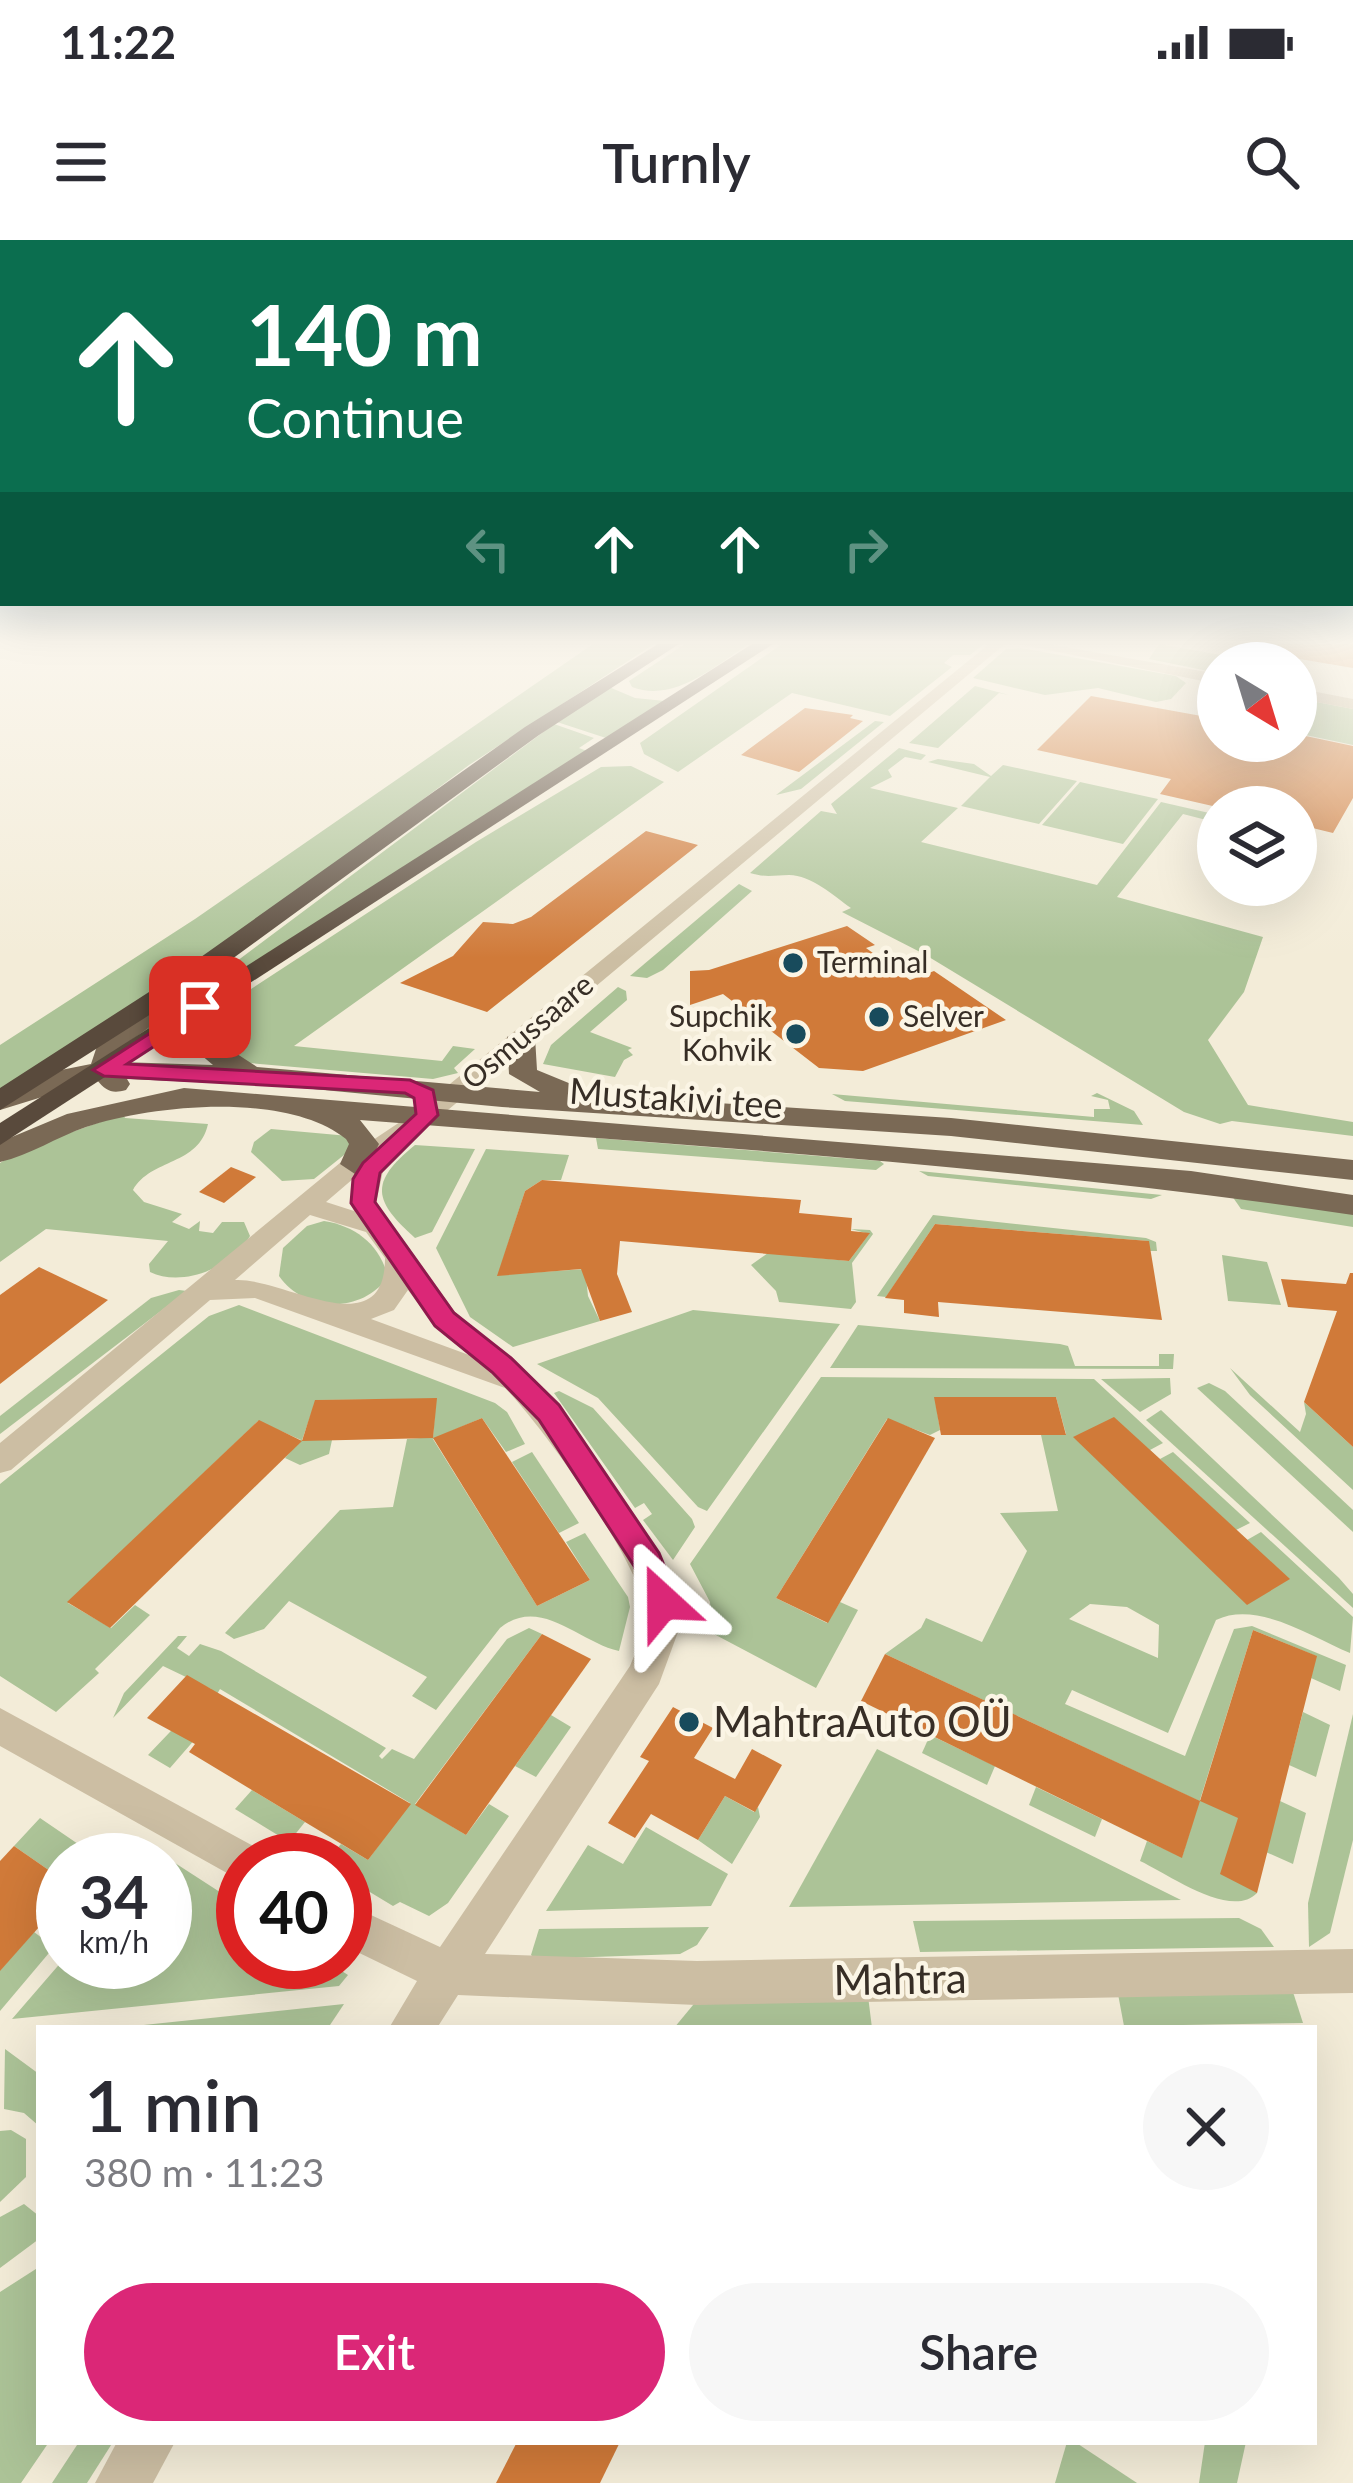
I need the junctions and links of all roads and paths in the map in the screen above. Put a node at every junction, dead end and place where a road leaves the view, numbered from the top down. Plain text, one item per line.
1 (508, 749) edge
2 (601, 749) edge
3 (871, 749) edge
4 (299, 901) junction
5 (233, 986) junction
6 (531, 1028) junction
7 (104, 1070) junction
8 (277, 1090) junction
9 (184, 1097) junction
10 (0, 1101) edge
11 (434, 1102) junction
12 (610, 1103) junction
13 (497, 1110) junction
14 (0, 1136) edge
15 (0, 1153) edge
16 (355, 1164) junction
17 (1353, 1171) edge
18 (1353, 1204) edge
19 (308, 1206) junction
20 (376, 1226) junction
21 (273, 1237) junction
22 (399, 1256) junction
23 (204, 1291) junction
24 (288, 1300) junction
25 (325, 1316) junction
26 (524, 1386) junction
27 (0, 1461) edge
28 (0, 1725) edge
29 (216, 1846) edge
30 (372, 1937) edge
31 (1353, 1971) edge
32 (448, 1973) junction
33 (413, 2025) edge
34 (146, 2445) edge
35 (122, 2483) edge

1 - 4 highway
2 - 5 highway
3 - 6 street, Osmussaare
4 - 7 main road
4 - 10 highway
5 - 7 highway
5 - 8 main road
6 - 11 street, Osmussaare
6 - 12 main road
7 - 8 main road, Mustakivi tee
7 - 9 main road
7 - 10 main road, Mustakivi tee
7 - 14 highway
8 - 9 main road, Mustakivi tee
8 - 11 main road, Mustakivi tee
8 - 11 main road, Mustakivi tee
8 - 16 main road
9 - 15 main road, Mustakivi tee
11 - 13 main road, Mustakivi tee
11 - 13 main road
11 - 16 street, Osmussaare
11 - 20 street
12 - 13 main road, Mustakivi tee
12 - 17 main road, Mustakivi tee
13 - 18 main road, Mustakivi tee
16 - 19 street, Osmussaare
19 - 20 street
19 - 21 street, Osmussaare
20 - 22 street
21 - 23 street, Osmussaare
21 - 24 street
22 - 25 street
22 - 26 street
23 - 24 street
23 - 27 street, Osmussaare
24 - 25 street
25 - 26 street
26 - 32 street
28 - 29 street
30 - 32 street
31 - 32 street, Mahtra
32 - 33 street
34 - 35 street

